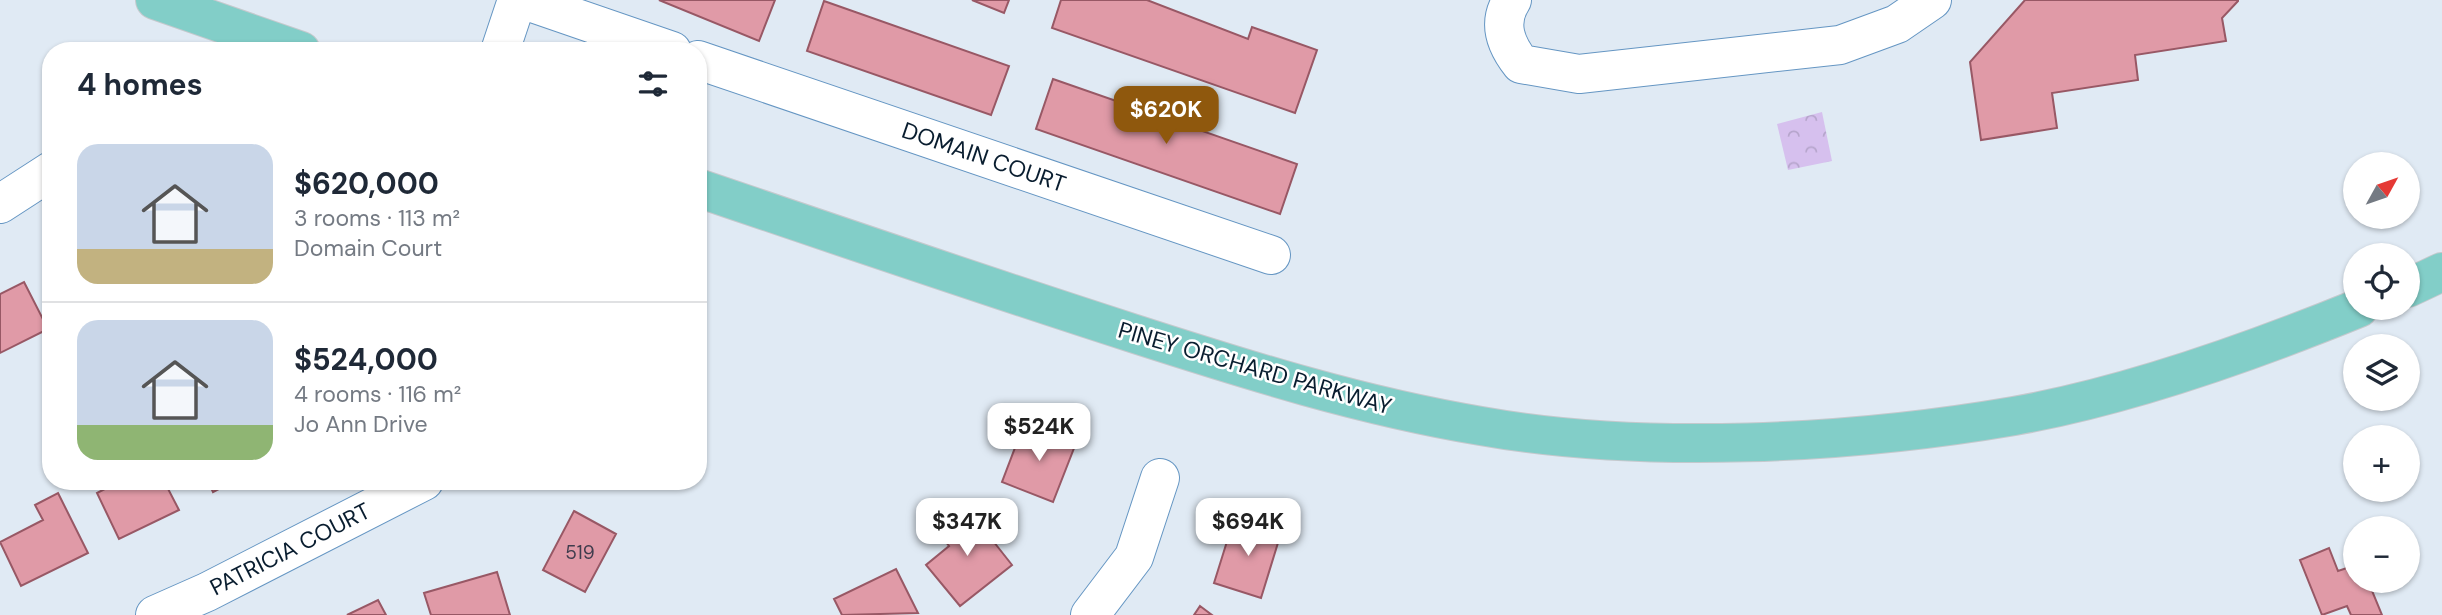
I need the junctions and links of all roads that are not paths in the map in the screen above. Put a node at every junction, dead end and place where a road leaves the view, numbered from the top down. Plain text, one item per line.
1 (155, 0) edge
2 (517, 0) edge
3 (524, 0) edge
4 (1511, 0) edge
5 (1932, 0) edge
6 (275, 42) edge
7 (503, 42) edge
8 (646, 42) edge
9 (707, 63) edge
10 (42, 177) edge
11 (707, 191) edge
12 (0, 204) edge
13 (1271, 255) dead end
14 (2442, 272) edge
15 (2420, 282) edge
16 (2343, 314) edge
17 (1160, 478) dead end
18 (406, 490) edge
19 (155, 615) edge
20 (1090, 615) edge

1 - 6 main road
2 - 7 street
3 - 8 street
4 - 5 street
9 - 13 street, DOMAIN COURT
10 - 12 street
11 - 16 main road, PINEY ORCHARD PARKWAY
14 - 15 main road
17 - 20 street
18 - 19 street, PATRICIA COURT

